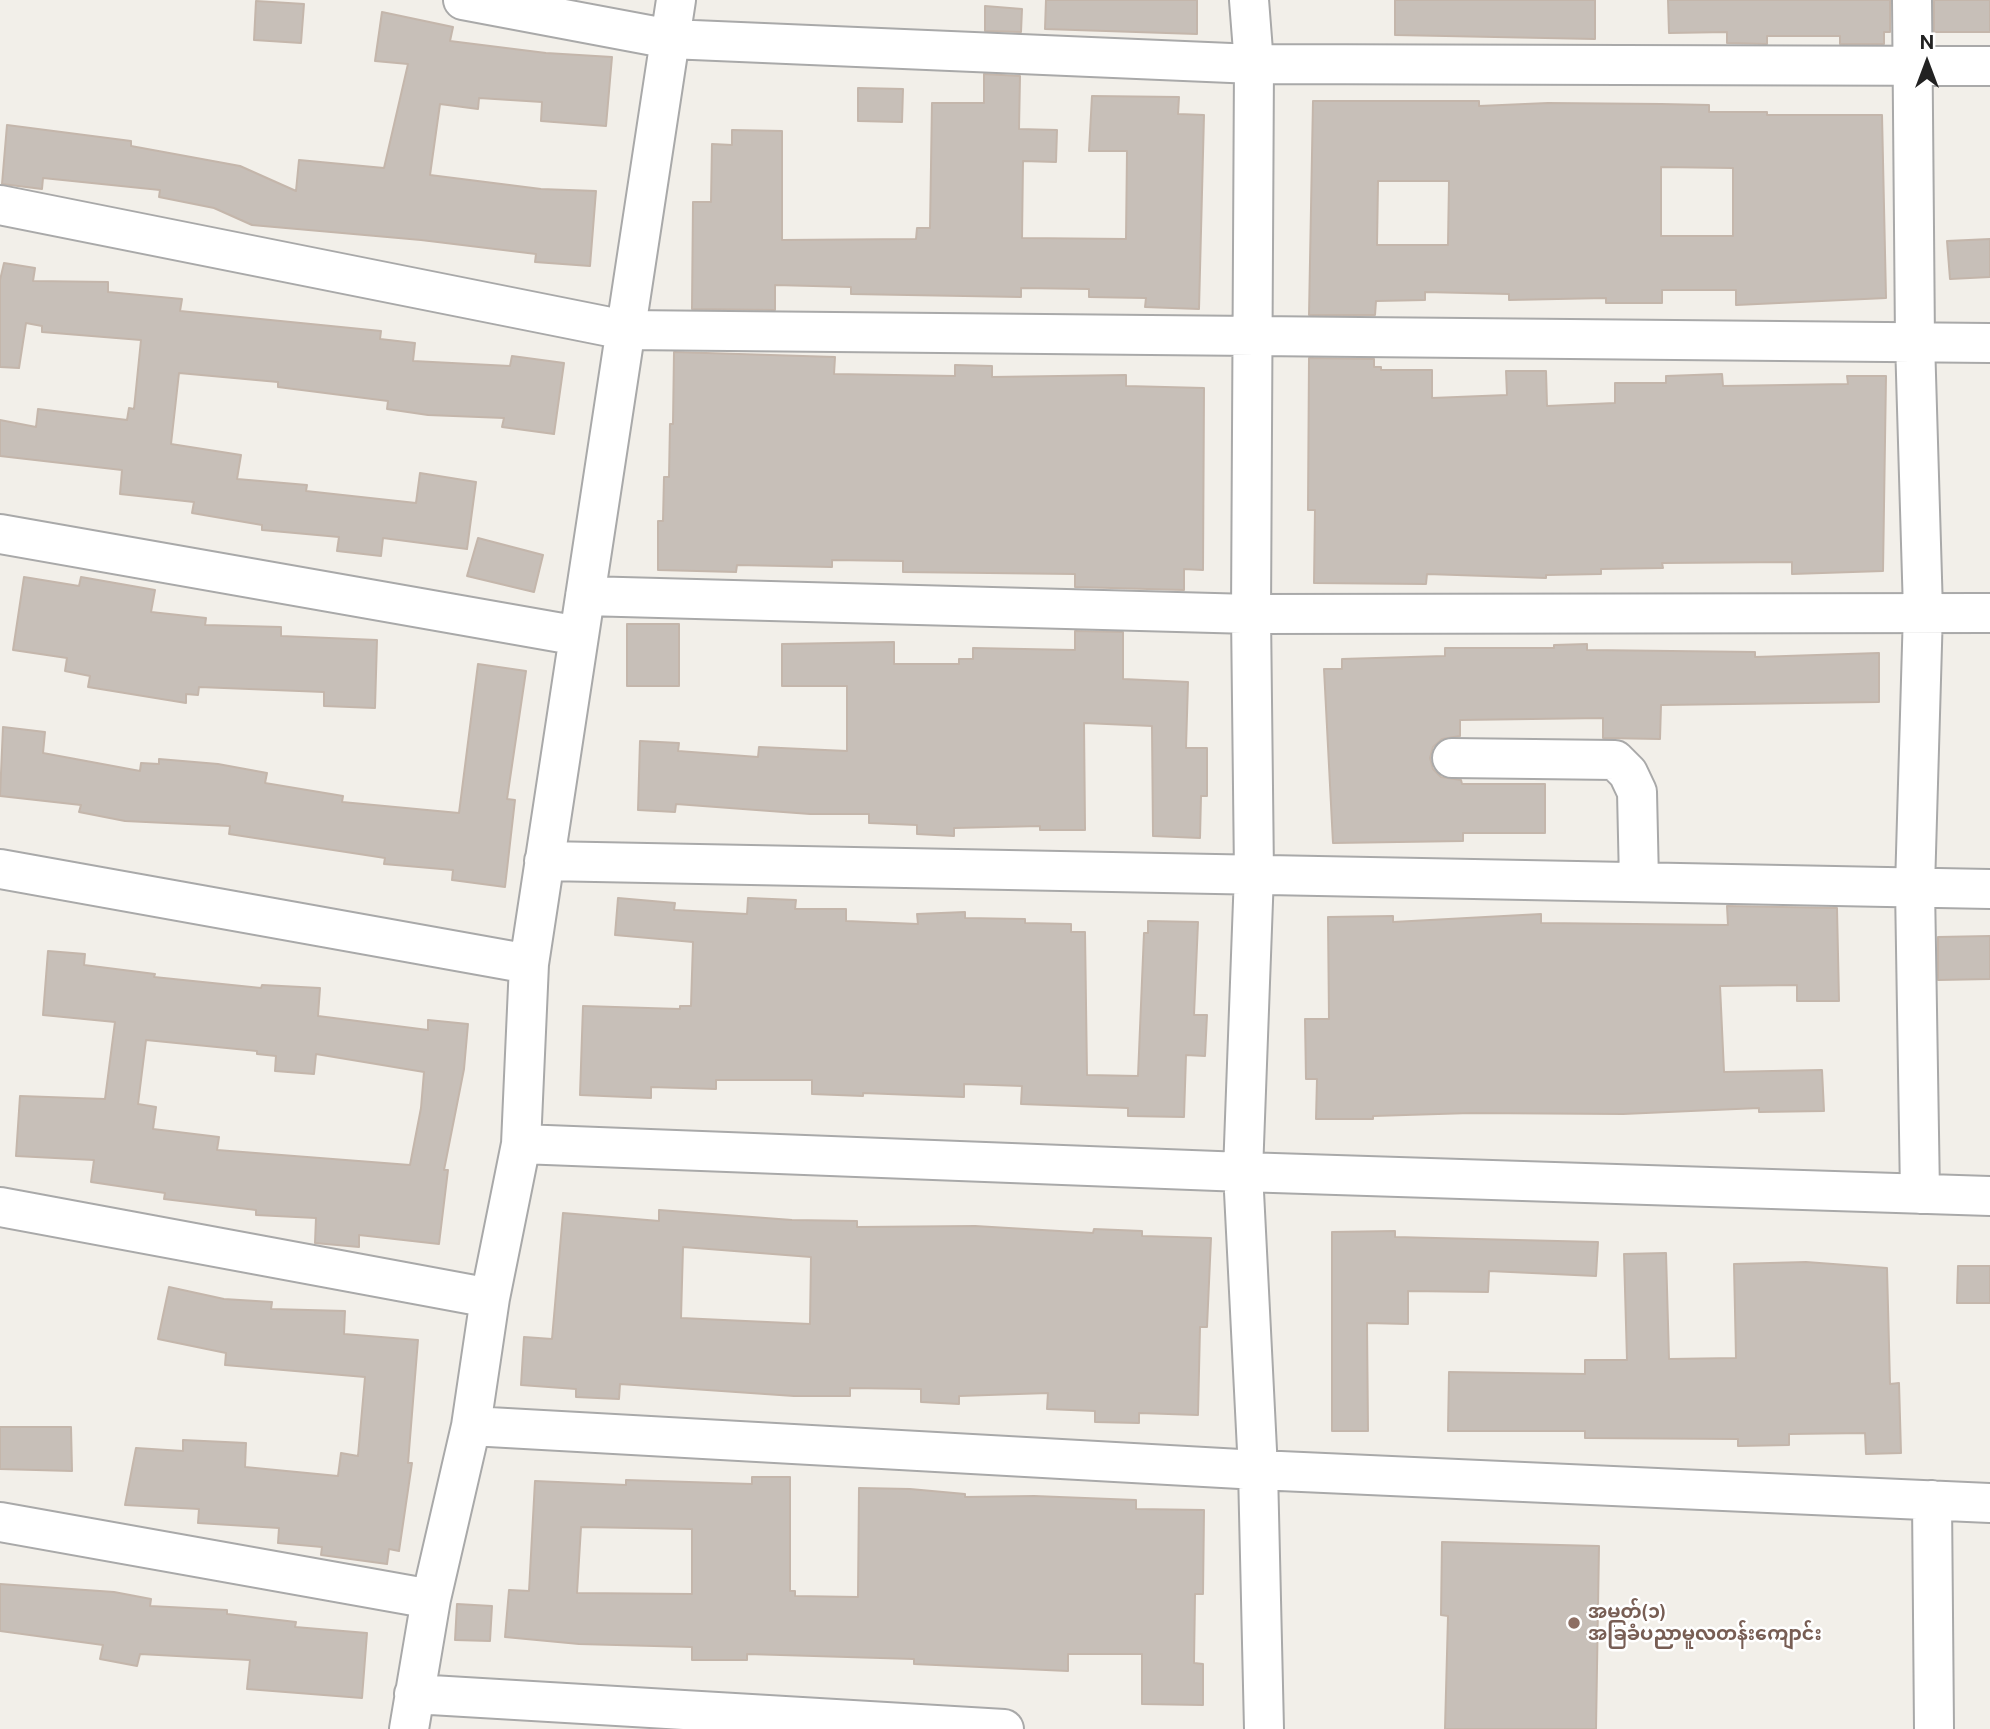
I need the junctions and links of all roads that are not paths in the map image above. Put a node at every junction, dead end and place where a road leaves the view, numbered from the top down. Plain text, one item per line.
1 (463, 0) edge
2 (676, 0) edge
3 (1250, 0) edge
4 (1912, 0) edge
5 (670, 39) junction
6 (1254, 64) junction
7 (1912, 64) junction
8 (1990, 66) edge
9 (0, 205) edge
10 (625, 330) junction
11 (1253, 336) junction
12 (1915, 341) junction
13 (1990, 343) edge
14 (0, 534) edge
15 (585, 596) junction
16 (1923, 611) junction
17 (1990, 613) edge
18 (1251, 614) junction
19 (579, 636) junction
20 (1452, 758) dead end
21 (544, 861) junction
22 (0, 869) edge
23 (1254, 874) junction
24 (1639, 881) junction
25 (1915, 887) junction
26 (1990, 889) edge
27 (529, 964) junction
28 (521, 1144) junction
29 (1243, 1172) junction
30 (1920, 1194) junction
31 (1990, 1196) edge
32 (0, 1207) edge
33 (490, 1298) junction
34 (471, 1426) junction
35 (1258, 1470) junction
36 (1931, 1500) junction
37 (1990, 1503) edge
38 (0, 1522) edge
39 (431, 1599) junction
40 (412, 1712) edge
41 (1004, 1729) edge
42 (1264, 1729) edge
43 (1934, 1729) edge

1 - 5 street
2 - 5 street
3 - 6 street
4 - 7 street
5 - 6 street
5 - 10 street
6 - 7 street
6 - 11 street
7 - 8 street
7 - 12 street
9 - 10 street
10 - 11 street
10 - 15 street
11 - 12 street
11 - 18 street
12 - 13 street
12 - 16 street
14 - 19 street
15 - 18 street
15 - 19 street
16 - 17 street
16 - 18 street
16 - 25 street
18 - 23 street
19 - 21 street
20 - 24 street
21 - 23 street
21 - 27 street
22 - 27 street
23 - 24 street
23 - 29 street
24 - 25 street
25 - 26 street
25 - 30 street
27 - 28 street
28 - 29 street
28 - 33 street
29 - 30 street
29 - 35 street
30 - 31 street
32 - 33 street
33 - 34 street
34 - 35 street
34 - 39 street
35 - 36 street
35 - 42 street
36 - 37 street
36 - 43 street
38 - 39 street
39 - 40 street
40 - 41 street

